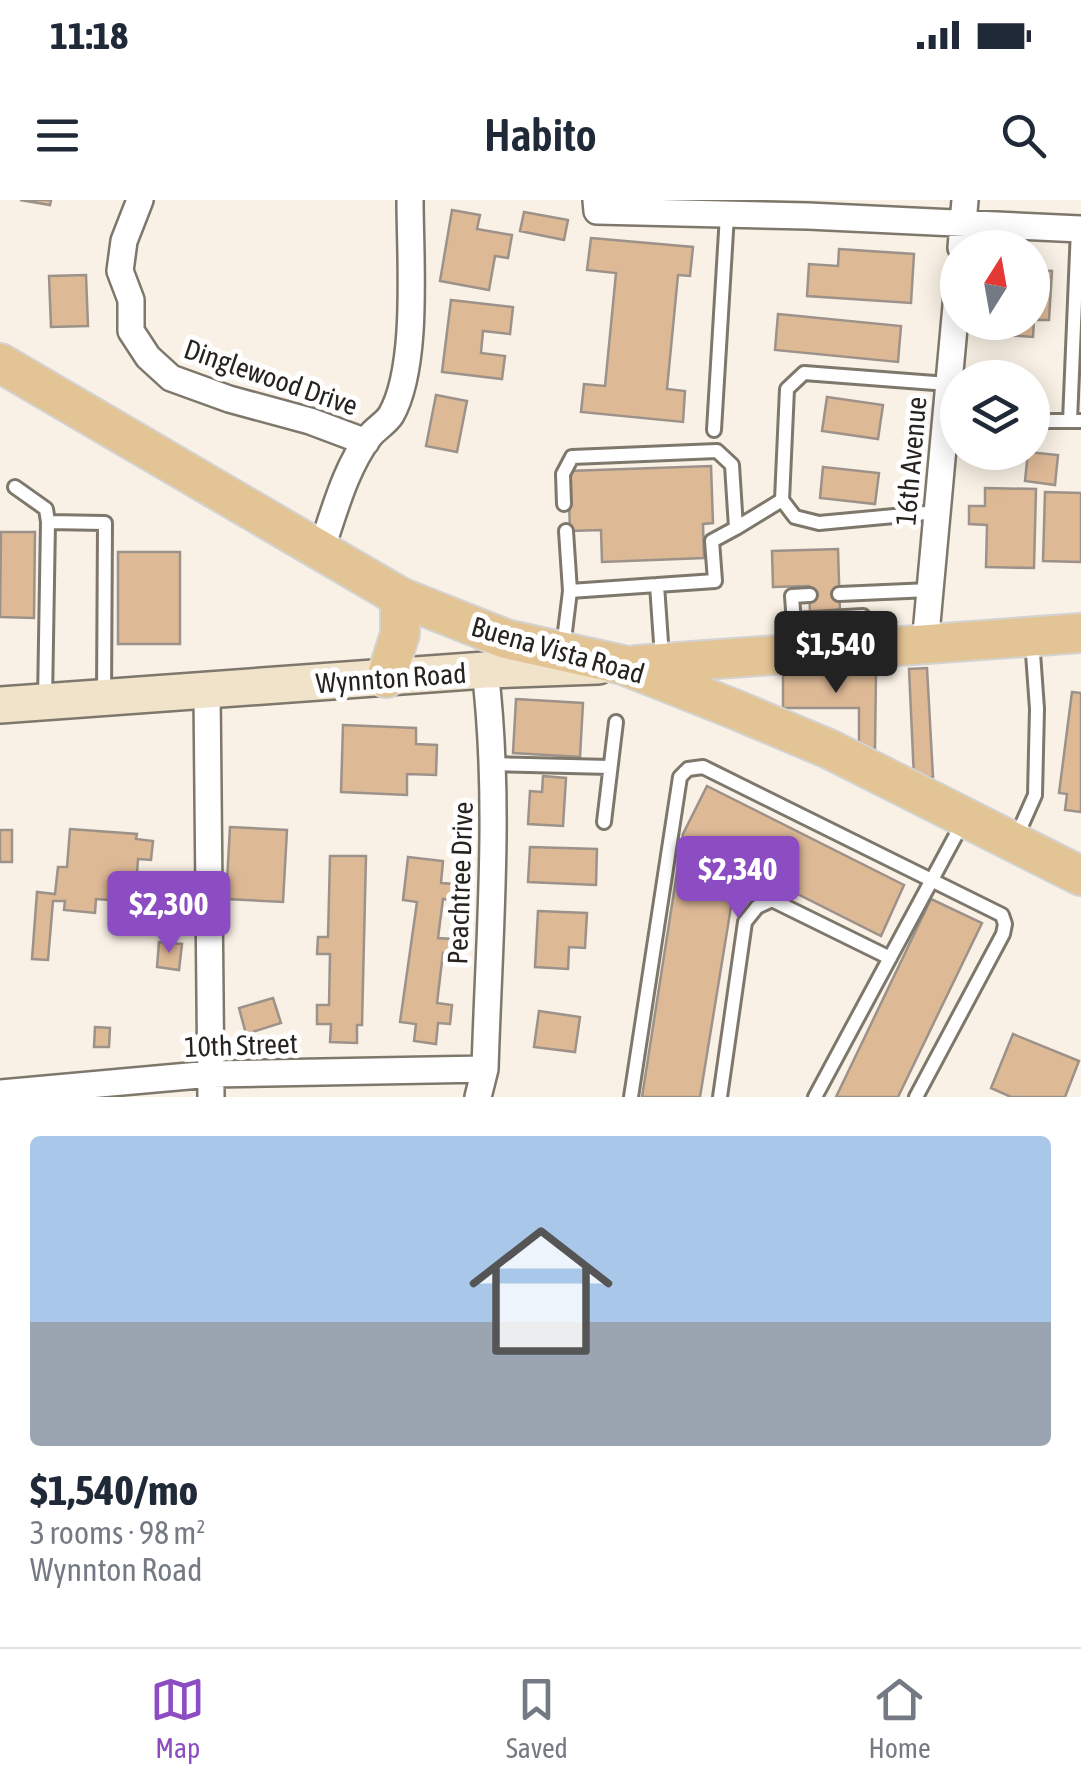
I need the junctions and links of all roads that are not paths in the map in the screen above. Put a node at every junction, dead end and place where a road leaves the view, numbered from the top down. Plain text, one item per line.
1 (140, 200) edge
2 (410, 200) edge
3 (596, 200) edge
4 (727, 215) junction
5 (963, 224) edge
6 (1079, 229) edge
7 (0, 363) edge
8 (940, 383) edge
9 (1050, 421) edge
10 (1076, 421) edge
11 (714, 430) dead end
12 (366, 442) junction
13 (943, 470) edge
14 (15, 487) dead end
15 (782, 500) junction
16 (564, 504) dead end
17 (937, 512) junction
18 (48, 522) junction
19 (736, 528) junction
20 (566, 531) dead end
21 (321, 550) junction
22 (656, 585) junction
23 (930, 590) junction
24 (570, 591) junction
25 (862, 593) junction
26 (839, 594) dead end
27 (810, 595) dead end
28 (400, 597) junction
29 (864, 633) junction
30 (1081, 633) edge
31 (1032, 636) junction
32 (795, 637) junction
33 (925, 645) junction
34 (562, 652) junction
35 (662, 663) junction
36 (623, 666) junction
37 (485, 670) junction
38 (386, 678) junction
39 (207, 692) junction
40 (104, 698) junction
41 (44, 702) junction
42 (0, 705) edge
43 (616, 722) dead end
44 (494, 764) junction
45 (610, 767) junction
46 (966, 818) junction
47 (604, 822) dead end
48 (1014, 842) junction
49 (1081, 876) edge
50 (932, 880) junction
51 (890, 958) junction
52 (485, 1069) junction
53 (211, 1086) edge
54 (0, 1094) edge
55 (478, 1097) edge
56 (631, 1097) edge
57 (720, 1097) edge
58 (815, 1097) edge
59 (916, 1097) edge

1 - 12 street, Dinglewood Drive
2 - 12 street
3 - 4 street
4 - 5 street
4 - 11 lane
5 - 6 street
6 - 10 lane
7 - 21 main road, Buena Vista Road
8 - 15 lane
9 - 10 lane
12 - 21 street
13 - 17 street, 16th Avenue
14 - 18 lane
15 - 17 lane
15 - 19 lane
16 - 19 lane
17 - 23 street, 16th Avenue
18 - 40 lane
18 - 41 lane
19 - 22 lane
20 - 24 lane
21 - 28 main road, Buena Vista Road
22 - 24 lane
22 - 35 lane
23 - 25 lane
23 - 33 street, 16th Avenue
24 - 34 lane
25 - 26 lane
25 - 29 lane
27 - 32 lane
28 - 34 main road, Buena Vista Road
28 - 38 main road
29 - 32 main road, Wynnton Road
29 - 33 main road, Wynnton Road
30 - 31 main road, Wynnton Road
31 - 33 main road, Wynnton Road
31 - 48 lane
32 - 35 main road, Wynnton Road
34 - 36 main road, Buena Vista Road
35 - 36 main road, Wynnton Road
36 - 37 main road, Wynnton Road
36 - 46 main road, Buena Vista Road
37 - 38 main road, Wynnton Road
37 - 44 street, Peachtree Drive
38 - 39 main road, Wynnton Road
39 - 40 main road, Wynnton Road
39 - 53 street
40 - 41 main road, Wynnton Road
41 - 42 main road, Wynnton Road
43 - 45 lane
44 - 45 lane
44 - 52 street, Peachtree Drive
45 - 47 lane
46 - 48 main road, Buena Vista Road
46 - 50 lane
48 - 49 main road, Buena Vista Road
50 - 51 lane
50 - 56 lane
50 - 59 lane
51 - 57 lane
51 - 58 lane
52 - 53 street, 10th Street
52 - 55 street, Peachtree Drive
53 - 54 street, 10th Street

